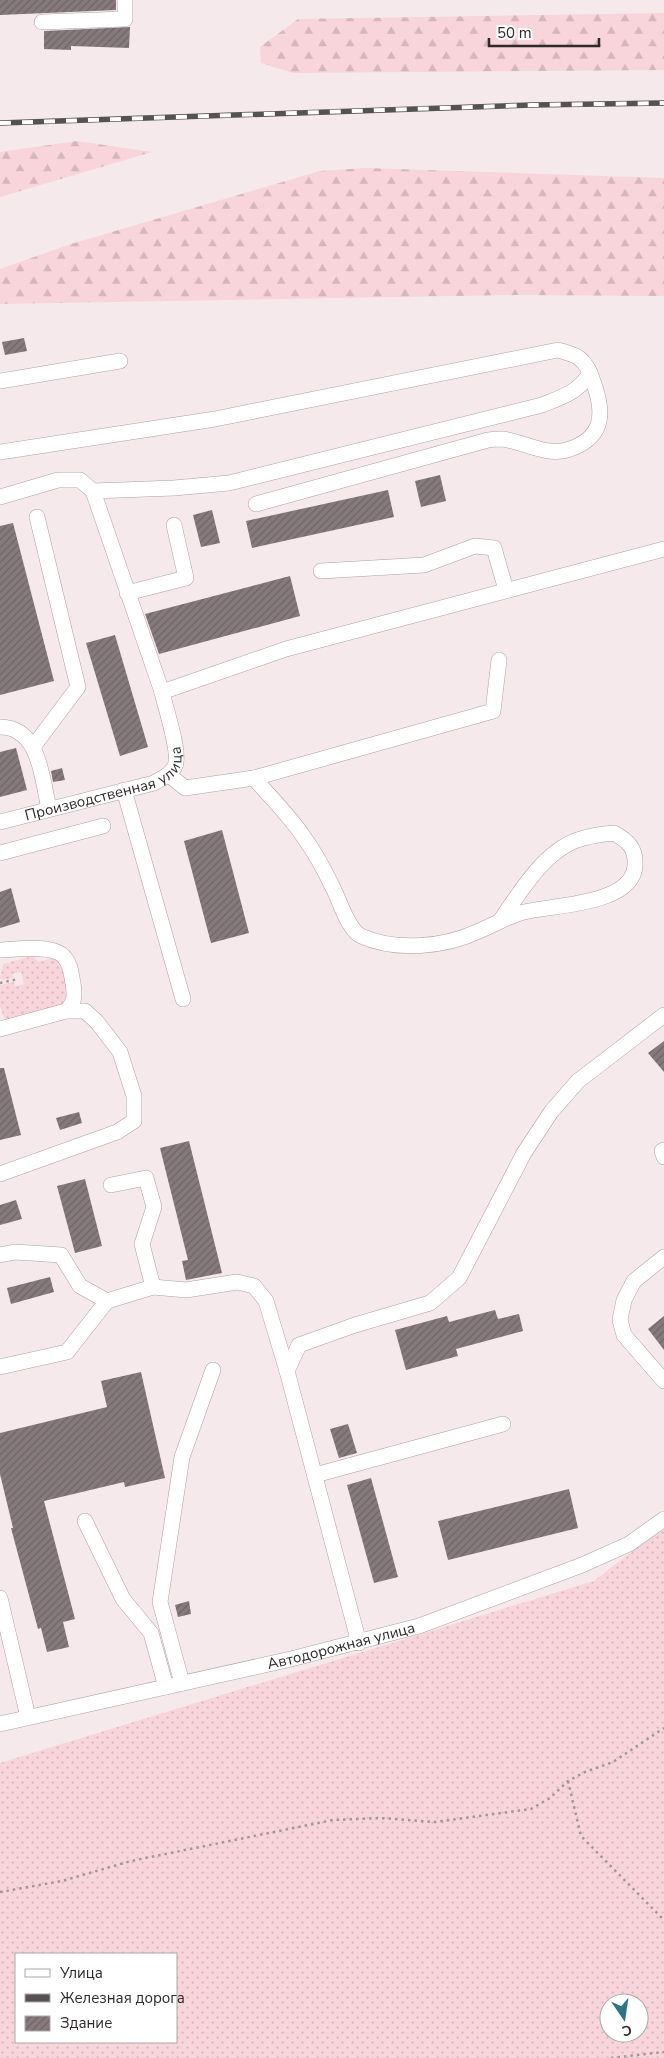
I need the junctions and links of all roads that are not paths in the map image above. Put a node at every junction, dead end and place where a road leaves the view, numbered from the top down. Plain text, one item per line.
1 (125, 0) edge
2 (42, 22) dead end
3 (120, 360) dead end
4 (590, 373) junction
5 (0, 380) edge
6 (0, 452) edge
7 (93, 491) junction
8 (0, 497) edge
9 (256, 504) dead end
10 (37, 517) dead end
11 (174, 525) dead end
12 (664, 549) edge
13 (321, 571) dead end
14 (506, 590) junction
15 (127, 593) junction
16 (499, 660) dead end
17 (162, 692) junction
18 (0, 727) edge
19 (33, 747) junction
20 (169, 774) junction
21 (254, 778) junction
22 (124, 790) junction
23 (49, 809) junction
24 (0, 822) edge
25 (103, 826) dead end
26 (0, 853) edge
27 (500, 921) junction
28 (2, 950) dead end
29 (183, 999) dead end
30 (66, 1011) junction
31 (664, 1015) edge
32 (0, 1029) edge
33 (664, 1150) edge
34 (664, 1158) edge
35 (0, 1174) edge
36 (110, 1185) dead end
37 (0, 1255) edge
38 (664, 1257) edge
39 (153, 1287) junction
40 (107, 1301) junction
41 (0, 1366) edge
42 (213, 1370) dead end
43 (287, 1371) junction
44 (664, 1381) edge
45 (503, 1424) dead end
46 (315, 1475) junction
47 (664, 1519) edge
48 (85, 1521) dead end
49 (0, 1598) edge
50 (4, 1630) edge
51 (359, 1643) junction
52 (182, 1683) junction
53 (166, 1687) junction
54 (28, 1717) junction
55 (0, 1724) edge

1 - 2 street
3 - 5 street
4 - 6 street
4 - 7 street
4 - 9 street
7 - 8 street
7 - 15 street, Производственная улица
10 - 19 street
11 - 15 street
12 - 14 street
13 - 14 street
14 - 17 street
15 - 17 street, Производственная улица
16 - 21 street
17 - 20 street, Производственная улица
18 - 19 street
19 - 23 street
20 - 21 street
20 - 22 street, Производственная улица
21 - 27 street
22 - 23 street, Производственная улица
22 - 29 street
23 - 24 street, Производственная улица
25 - 26 street
27 - 27 street
28 - 30 street
30 - 32 street
30 - 35 street
31 - 43 street
33 - 34 street
36 - 39 street
37 - 40 street
38 - 44 street
39 - 40 street
39 - 43 street
40 - 41 street
42 - 52 street
43 - 46 street
45 - 46 street
46 - 51 street
47 - 51 street, Автодорожная улица
48 - 53 street
49 - 50 street
50 - 54 street
51 - 52 street, Автодорожная улица
52 - 53 street, Автодорожная улица
53 - 54 street, Автодорожная улица
54 - 55 street, Автодорожная улица

